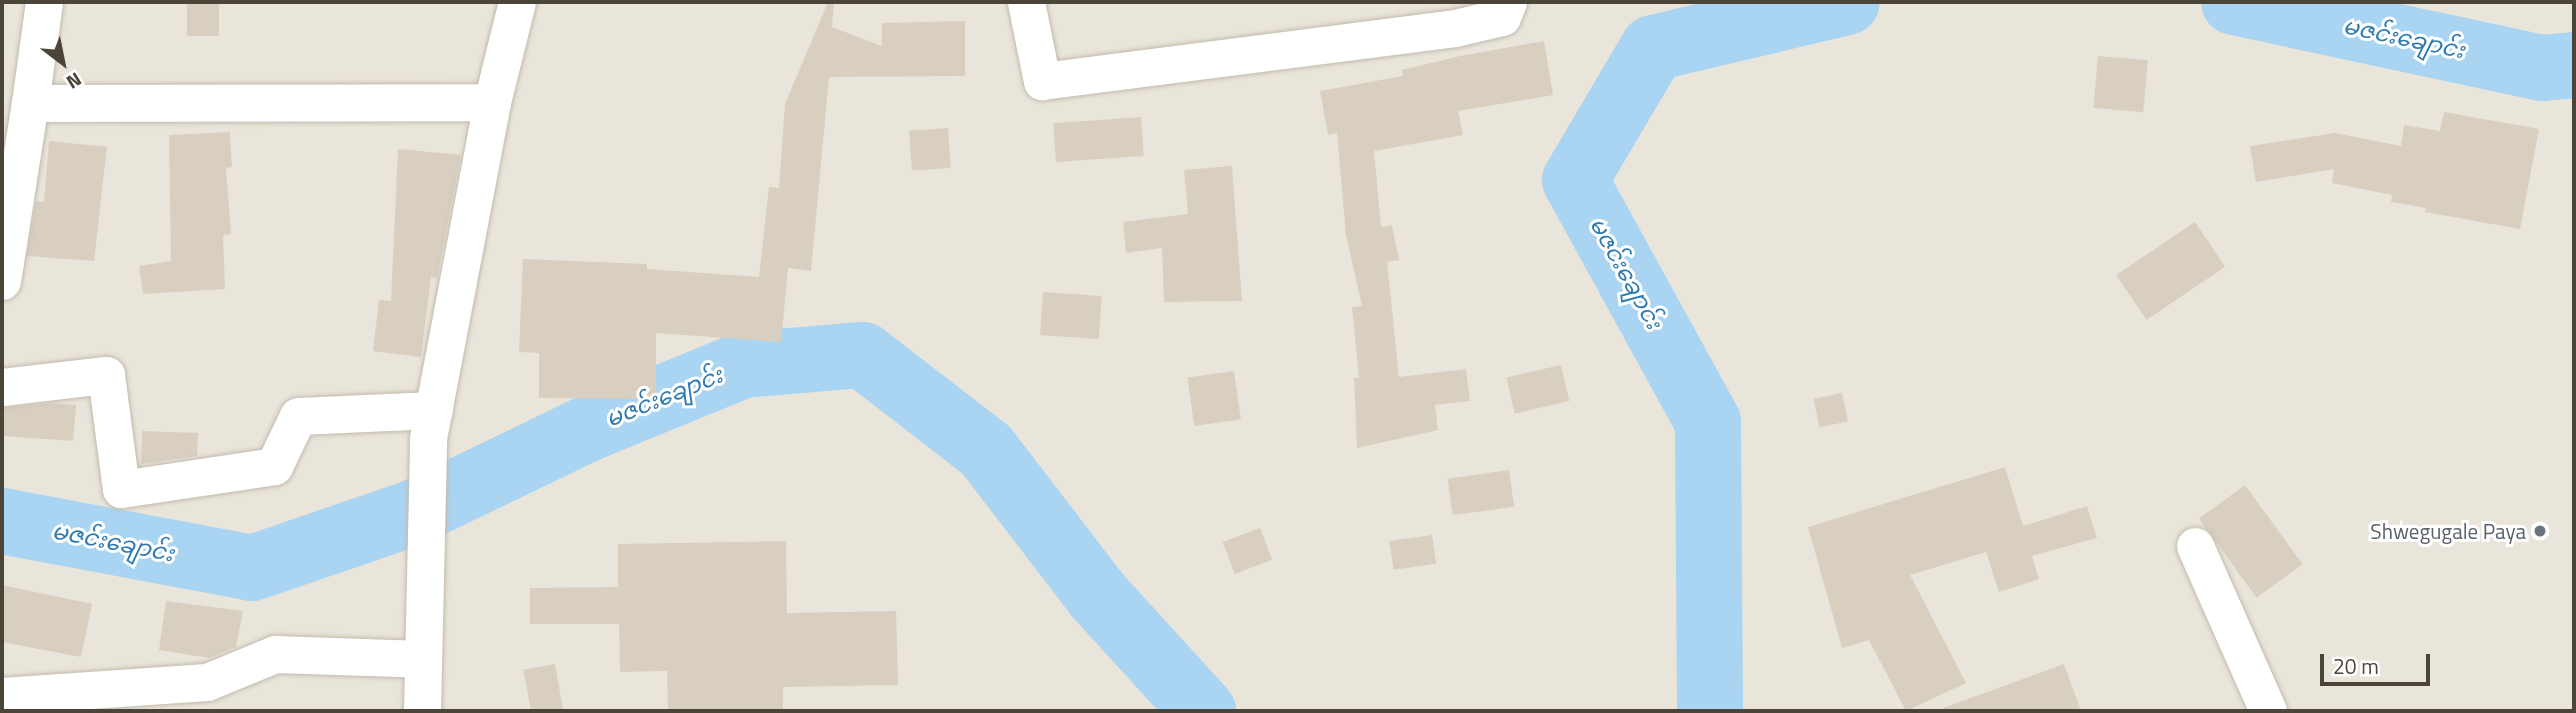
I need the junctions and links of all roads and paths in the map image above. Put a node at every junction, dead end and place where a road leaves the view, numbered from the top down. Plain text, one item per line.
1 (44, 2) edge
2 (517, 2) edge
3 (1026, 2) edge
4 (1508, 2) edge
5 (492, 102) junction
6 (30, 103) junction
7 (2, 281) edge
8 (2, 387) edge
9 (431, 424) junction
10 (2195, 546) dead end
11 (422, 659) junction
12 (2, 696) edge
13 (422, 711) edge
14 (2268, 711) edge

1 - 6 street
2 - 5 street
3 - 4 street
5 - 6 street
5 - 9 street
6 - 7 street
8 - 9 street
9 - 11 street
10 - 14 street
11 - 12 street
11 - 13 street

